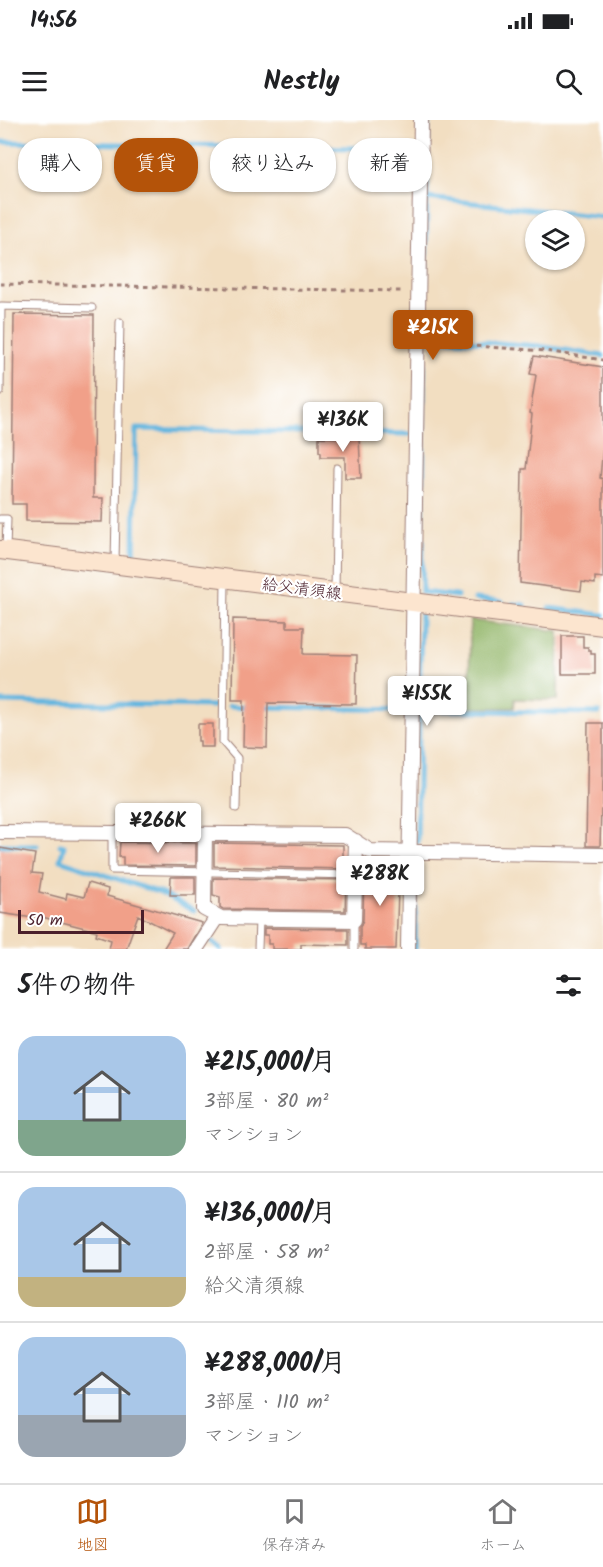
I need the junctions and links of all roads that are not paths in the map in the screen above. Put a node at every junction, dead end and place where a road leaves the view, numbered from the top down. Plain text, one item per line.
1 (421, 120) edge
2 (92, 308) dead end
3 (120, 322) dead end
4 (0, 392) edge
5 (337, 468) dead end
6 (0, 519) edge
7 (3, 551) edge
8 (115, 565) junction
9 (225, 579) junction
10 (335, 592) junction
11 (414, 602) junction
12 (603, 626) edge
13 (236, 808) dead end
14 (0, 831) edge
15 (112, 833) junction
16 (205, 834) junction
17 (356, 841) junction
18 (409, 851) junction
19 (603, 855) edge
20 (205, 872) junction
21 (355, 874) junction
22 (217, 917) junction
23 (259, 919) junction
24 (354, 920) junction
25 (196, 949) edge
26 (258, 949) edge
27 (354, 949) edge
28 (408, 949) edge

1 - 11 street
2 - 4 lane
3 - 8 lane
5 - 10 lane
6 - 7 lane
7 - 8 main road, 給父清須線
8 - 9 main road, 給父清須線
9 - 10 main road, 給父清須線
9 - 13 lane
10 - 11 main road, 給父清須線
11 - 12 main road, 給父清須線
11 - 18 street
14 - 15 street
15 - 16 street
15 - 20 lane
16 - 17 street
16 - 20 street
17 - 18 street
17 - 21 street
18 - 19 street
18 - 28 street
20 - 21 lane
20 - 22 street
21 - 24 street
22 - 23 street
22 - 25 street
23 - 24 street
23 - 26 lane
24 - 27 lane

